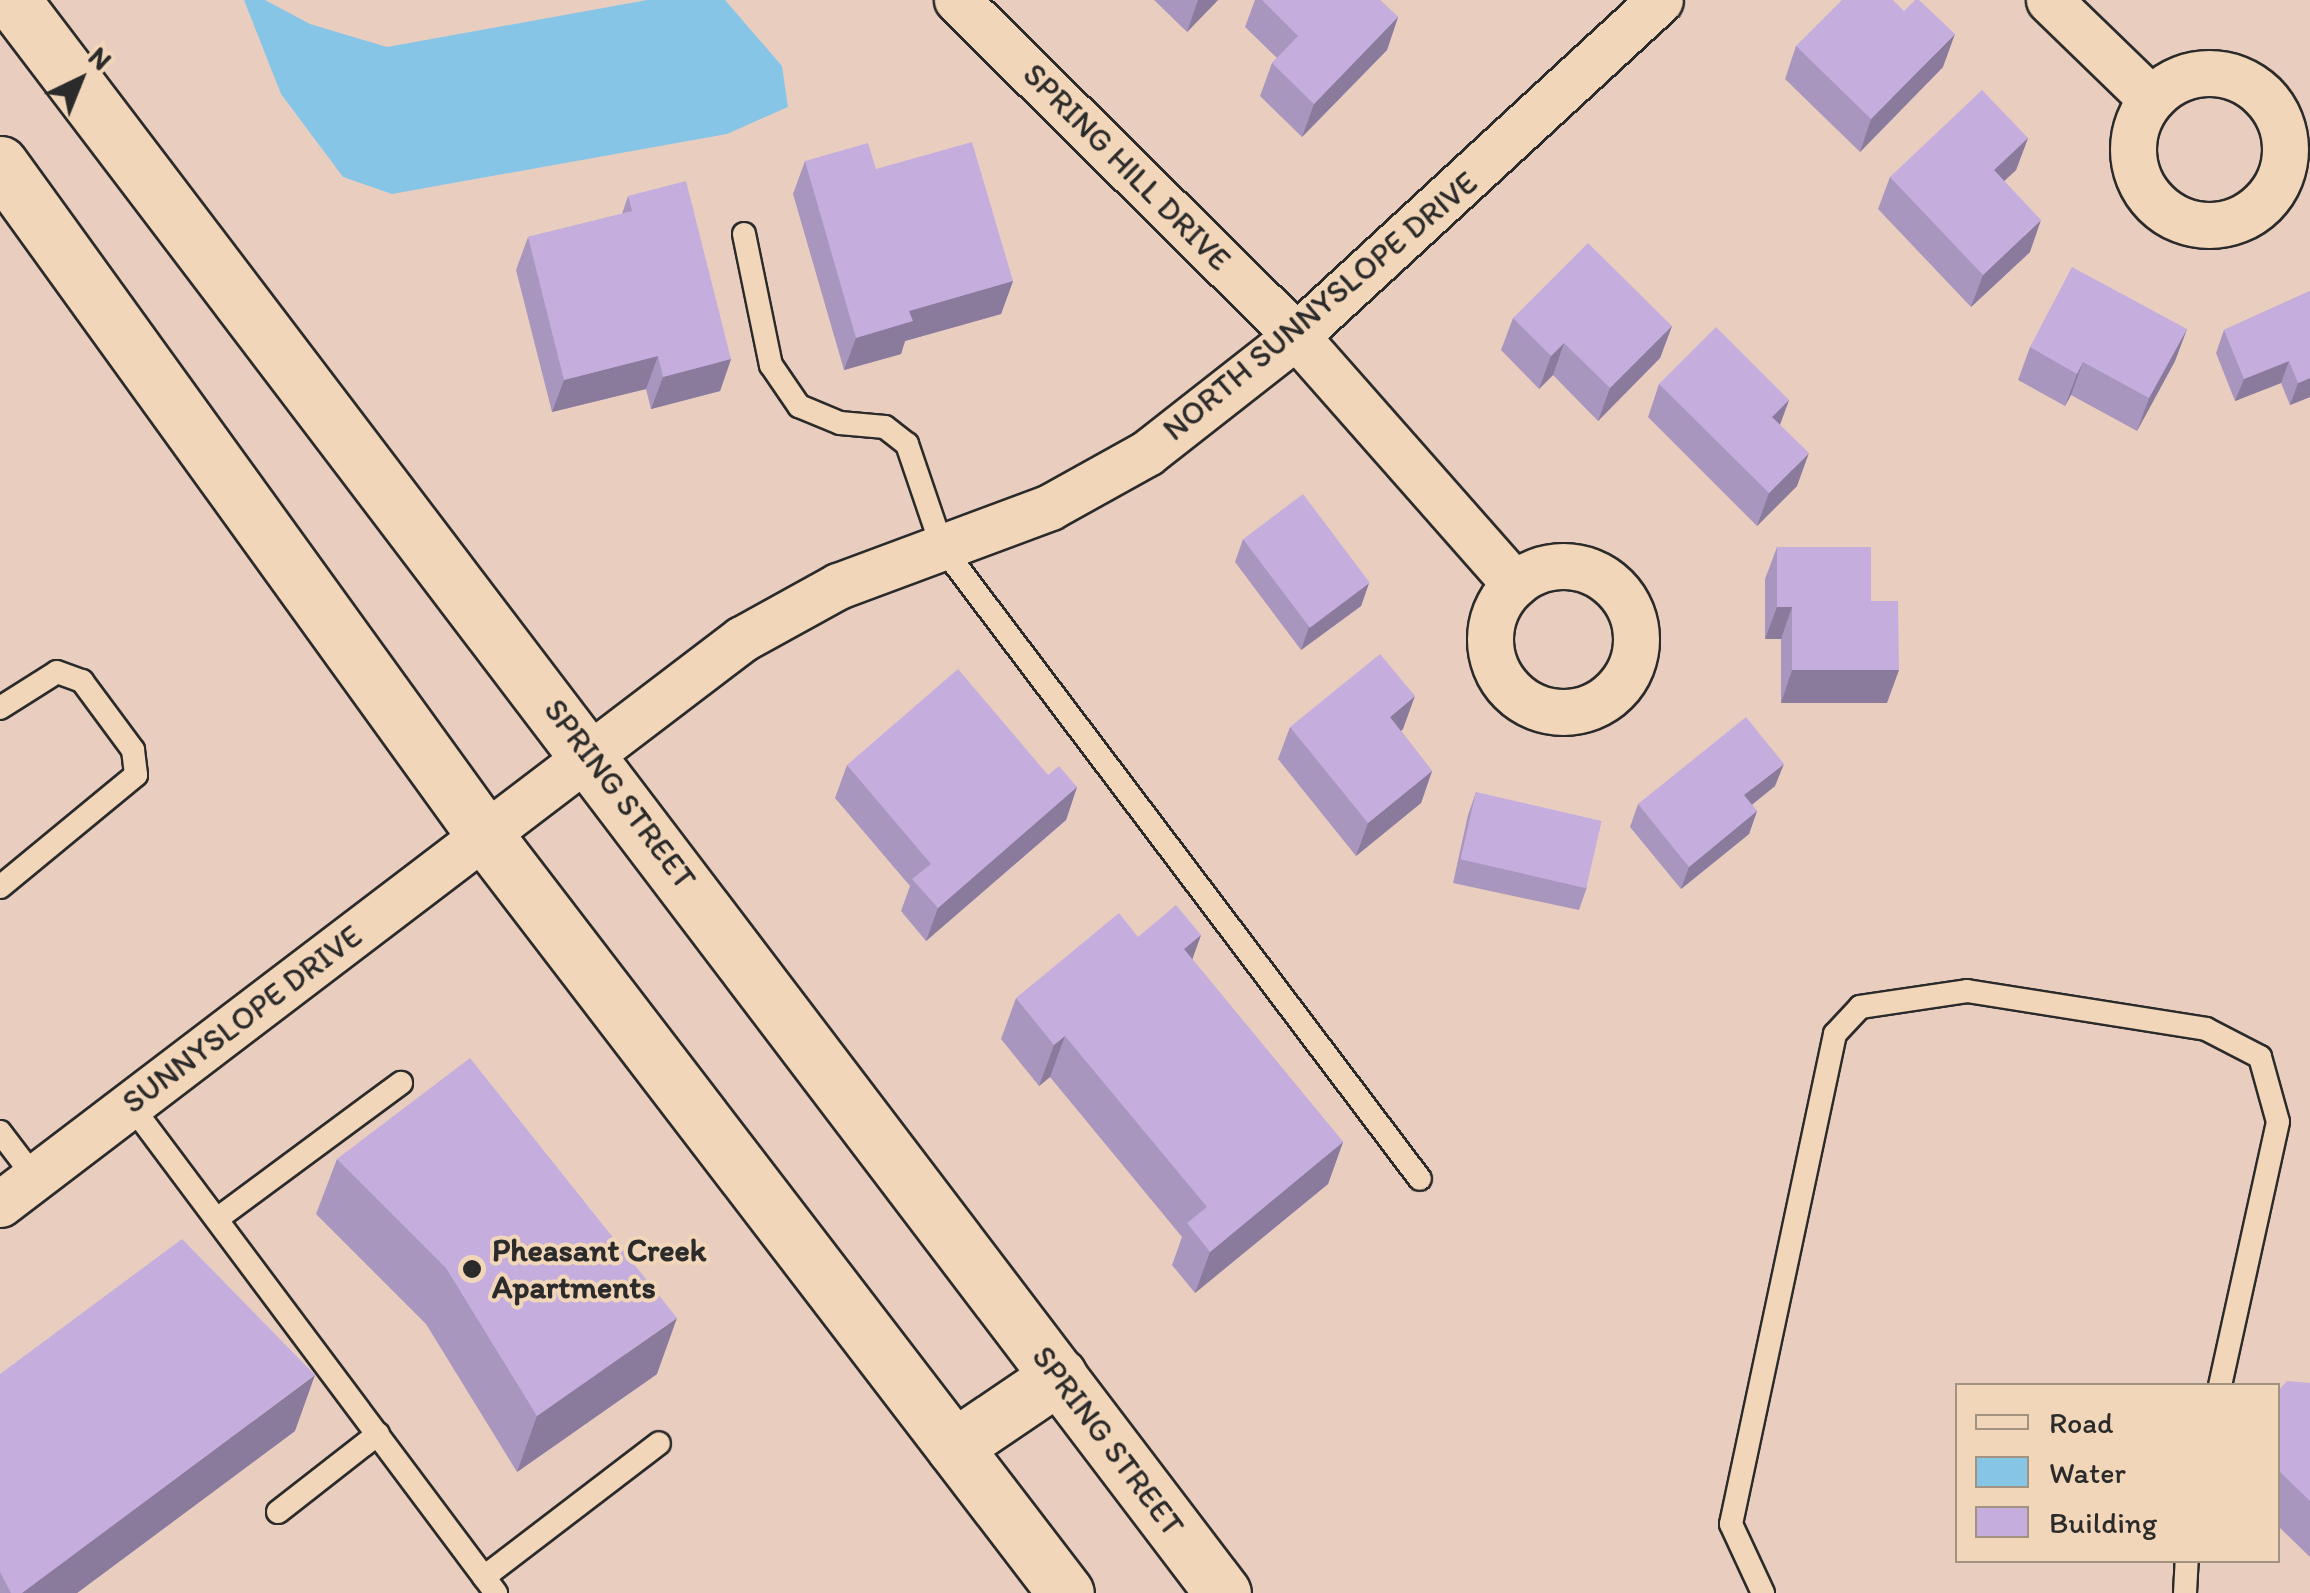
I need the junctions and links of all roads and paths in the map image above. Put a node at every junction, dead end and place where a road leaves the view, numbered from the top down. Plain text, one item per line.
1 (12, 0) edge
2 (958, 0) edge
3 (1660, 0) edge
4 (2049, 0) edge
5 (2150, 99) dead end
6 (0, 164) edge
7 (744, 234) dead end
8 (1296, 336) junction
9 (942, 547) junction
10 (1515, 584) dead end
11 (0, 708) edge
12 (590, 753) junction
13 (484, 834) junction
14 (0, 887) edge
15 (401, 1083) dead end
16 (130, 1104) junction
17 (0, 1132) edge
18 (1420, 1180) dead end
19 (17, 1191) edge
20 (216, 1219) junction
21 (1059, 1376) junction
22 (2221, 1383) edge
23 (378, 1434) junction
24 (659, 1444) dead end
25 (954, 1447) junction
26 (278, 1512) dead end
27 (2187, 1563) edge
28 (490, 1585) edge
29 (1066, 1593) edge
30 (1222, 1593) edge
31 (1763, 1593) edge
32 (2185, 1593) edge

1 - 12 main road, SPRING STREET
2 - 8 street, SPRING HILL DRIVE
3 - 8 street, NORTH SUNNYSLOPE DRIVE
4 - 5 street
6 - 13 main road
7 - 9 lane
8 - 9 street, NORTH SUNNYSLOPE DRIVE
8 - 10 street, SPRING HILL DRIVE
9 - 12 street, NORTH SUNNYSLOPE DRIVE
9 - 18 lane
11 - 14 lane
12 - 13 street, NORTH SUNNYSLOPE DRIVE
12 - 21 main road, SPRING STREET
13 - 16 street, SUNNYSLOPE DRIVE
13 - 25 main road
15 - 20 lane
16 - 19 street, SUNNYSLOPE DRIVE
16 - 20 lane
17 - 19 lane
20 - 23 lane
21 - 25 main road
21 - 30 main road, SPRING STREET
22 - 31 lane
23 - 26 lane
23 - 28 lane
24 - 28 lane
25 - 29 main road
27 - 32 lane

